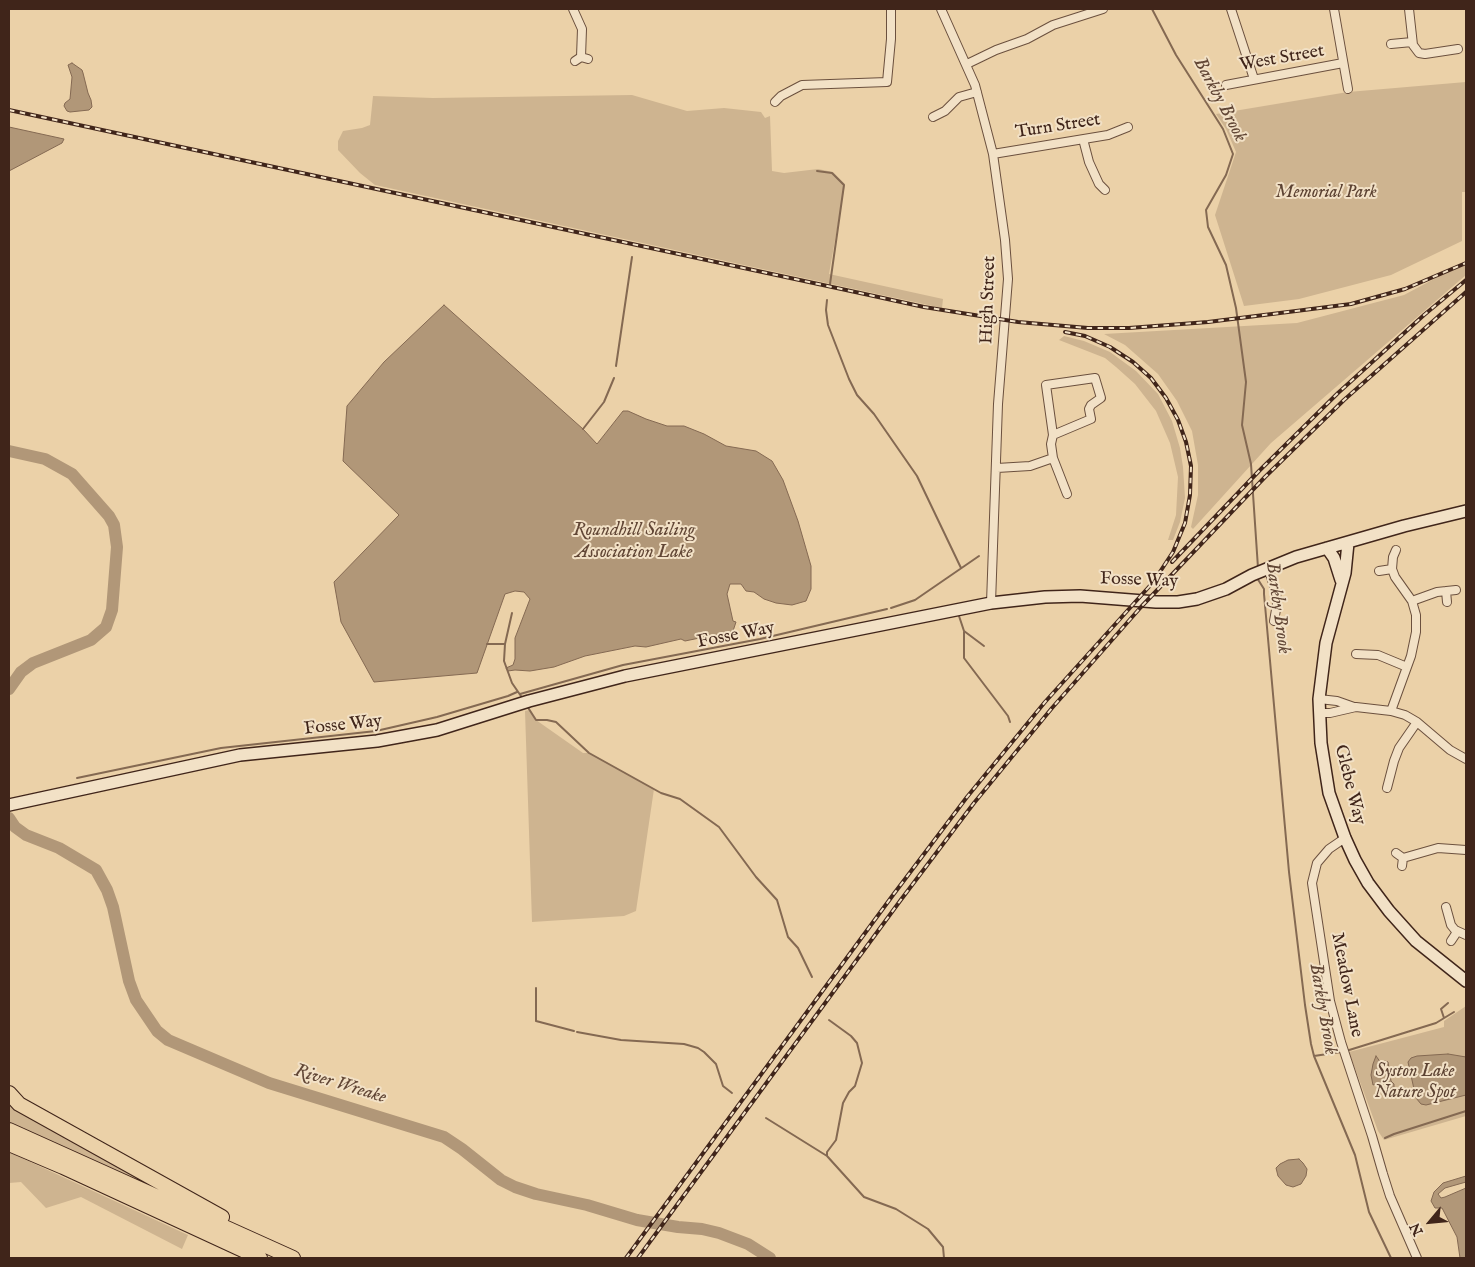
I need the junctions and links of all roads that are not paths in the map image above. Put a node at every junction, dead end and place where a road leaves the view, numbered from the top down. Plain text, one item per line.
1 (573, 9) edge
2 (891, 9) edge
3 (941, 9) edge
4 (1103, 9) edge
5 (1231, 9) edge
6 (1334, 9) edge
7 (1408, 9) edge
8 (1412, 42) junction
9 (1391, 44) dead end
10 (1458, 49) dead end
11 (581, 59) dead end
12 (1343, 63) junction
13 (967, 64) junction
14 (1254, 80) junction
15 (1226, 85) dead end
16 (1348, 89) dead end
17 (977, 92) junction
18 (775, 102) dead end
19 (933, 117) dead end
20 (1128, 127) dead end
21 (1083, 139) junction
22 (993, 154) junction
23 (1105, 190) dead end
24 (1053, 435) junction
25 (1053, 458) junction
26 (996, 468) junction
27 (1067, 494) dead end
28 (1466, 511) edge
29 (1348, 542) junction
30 (1327, 548) junction
31 (1396, 550) dead end
32 (1392, 569) junction
33 (1261, 571) junction
34 (1379, 572) dead end
35 (1342, 582) junction
36 (1456, 590) dead end
37 (1446, 591) junction
38 (1412, 601) junction
39 (1447, 602) dead end
40 (991, 603) junction
41 (1274, 621) dead end
42 (1356, 654) dead end
43 (1407, 667) junction
44 (1319, 699) junction
45 (1356, 707) junction
46 (1391, 711) junction
47 (1318, 713) junction
48 (1417, 722) junction
49 (1466, 760) edge
50 (1387, 788) dead end
51 (14, 804) edge
52 (1344, 838) junction
53 (1466, 850) edge
54 (1396, 853) dead end
55 (1403, 858) junction
56 (1402, 866) dead end
57 (1446, 907) dead end
58 (1457, 932) junction
59 (1466, 934) edge
60 (1451, 941) dead end
61 (1466, 981) edge
62 (9, 1093) edge
63 (9, 1130) edge
64 (9, 1144) edge
65 (263, 1244) junction
66 (260, 1258) edge
67 (293, 1258) edge
68 (1417, 1258) edge

1 - 11 street
2 - 18 street
3 - 13 street, High Street
4 - 13 street
5 - 14 street
6 - 12 street
7 - 8 street
8 - 9 street
8 - 10 street
12 - 14 street, West Street
12 - 16 street
13 - 17 street, High Street
14 - 15 street, West Street
17 - 19 street
17 - 22 street, High Street
20 - 21 street, Turn Street
21 - 22 street, Turn Street
21 - 23 street
22 - 26 street, High Street
24 - 24 street
24 - 25 street
25 - 26 street
25 - 27 street
26 - 40 street, High Street
28 - 29 street, Fosse Way
29 - 30 street, Fosse Way
29 - 35 street, Glebe Way
30 - 33 street, Fosse Way
30 - 35 street
31 - 32 street
32 - 34 street
32 - 38 street
33 - 40 street, Fosse Way
33 - 41 street
35 - 44 street, Glebe Way
36 - 37 street
37 - 38 street
37 - 39 street
38 - 43 street
40 - 51 street, Fosse Way
42 - 43 street
43 - 46 street
44 - 45 street
44 - 47 street, Glebe Way
45 - 46 street
45 - 47 street
46 - 48 street
47 - 52 street, Glebe Way
48 - 49 street
48 - 50 street
52 - 61 street, Glebe Way
52 - 68 street, Meadow Lane
53 - 55 street
54 - 55 street
55 - 56 street
57 - 58 street
58 - 59 street
58 - 60 street
62 - 65 highway
63 - 65 highway
64 - 66 highway
65 - 67 highway

